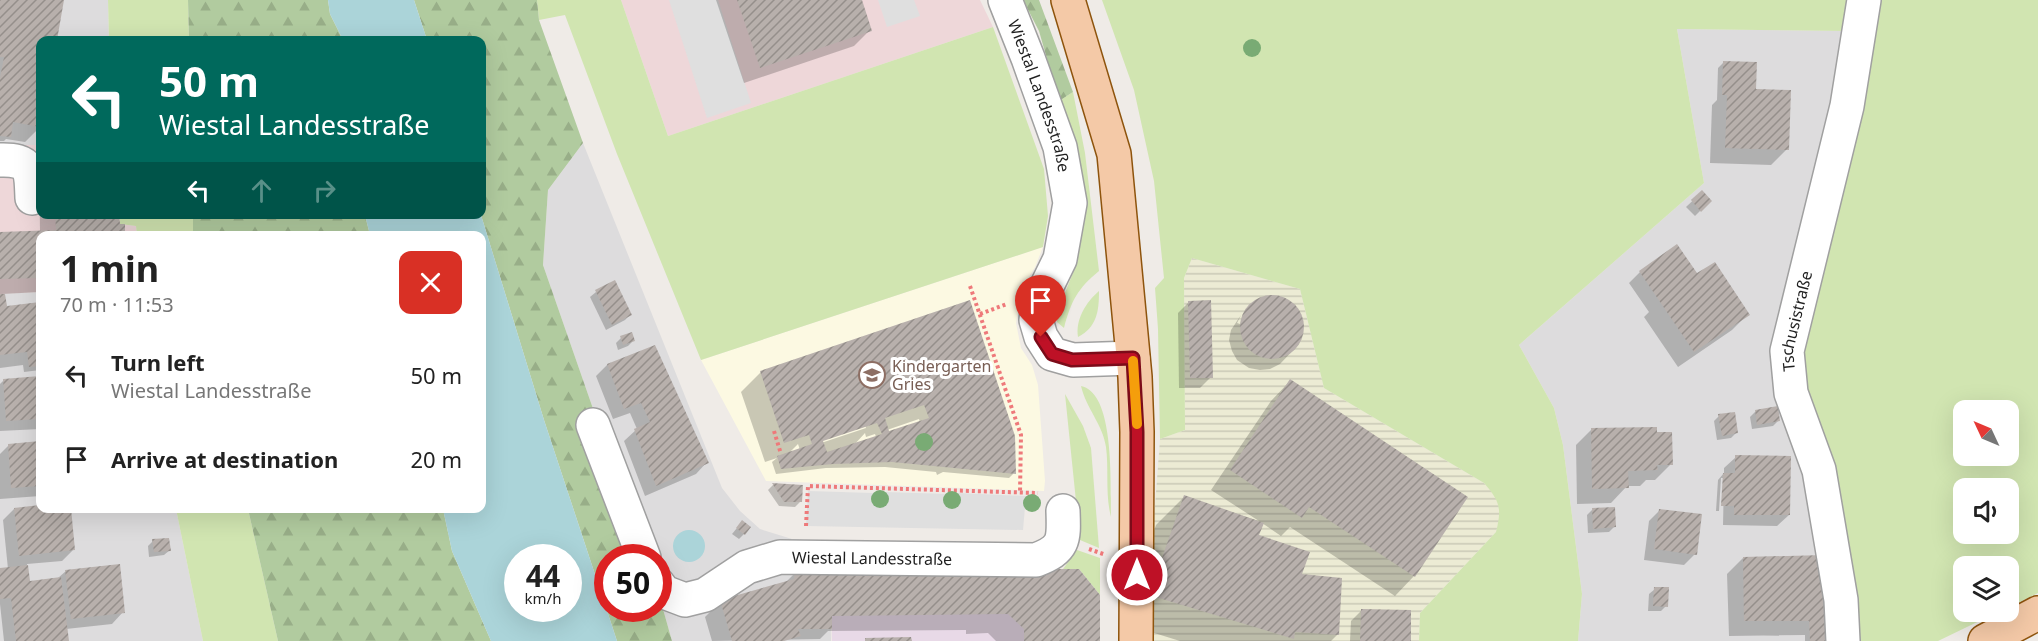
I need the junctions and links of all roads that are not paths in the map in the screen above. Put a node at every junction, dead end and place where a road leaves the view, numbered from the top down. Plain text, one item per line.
1 (1005, 0) edge
2 (1068, 0) edge
3 (1864, 0) edge
4 (0, 160) edge
5 (32, 198) dead end
6 (1133, 358) junction
7 (593, 425) dead end
8 (1051, 502) road end
9 (639, 544) edge
10 (672, 595) edge
11 (2038, 613) edge
12 (2038, 637) edge
13 (1136, 641) edge
14 (1844, 641) edge
15 (1985, 641) edge
16 (2026, 641) edge

1 - 6 street, Wiestal Landesstraße
2 - 6 main road
3 - 14 street, Tschusistraße
4 - 5 street
6 - 13 main road
7 - 9 street
8 - 10 street, Wiestal Landesstraße
11 - 15 main road
12 - 16 main road

